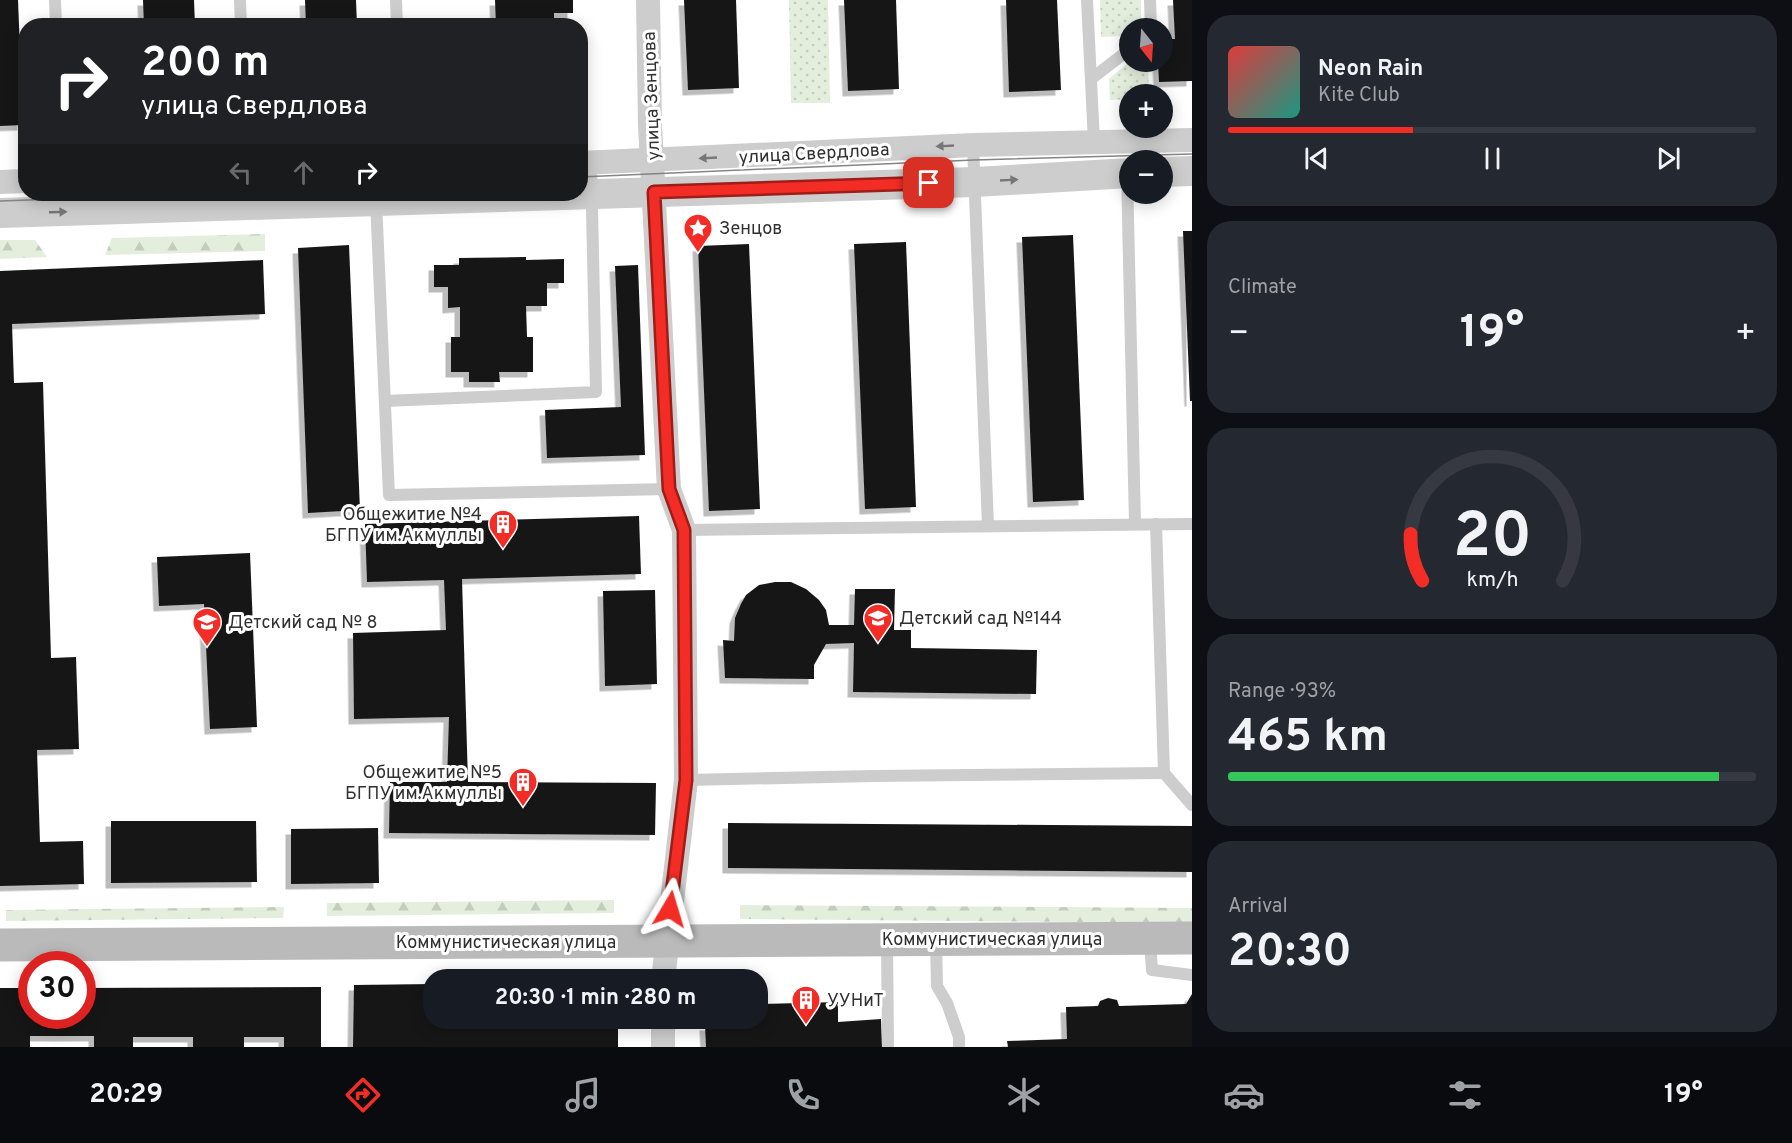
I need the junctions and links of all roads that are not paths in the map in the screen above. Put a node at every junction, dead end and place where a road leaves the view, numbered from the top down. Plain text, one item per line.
1 (55, 0) edge
2 (240, 0) edge
3 (396, 0) edge
4 (648, 0) edge
5 (1087, 0) edge
6 (1150, 0) edge
7 (56, 18) edge
8 (241, 18) edge
9 (397, 18) edge
10 (1151, 18) edge
11 (1119, 57) edge
12 (1091, 79) junction
13 (1192, 140) edge
14 (1094, 142) junction
15 (973, 145) junction
16 (652, 160) junction
17 (588, 163) edge
18 (1192, 171) edge
19 (588, 172) edge
20 (1173, 172) edge
21 (1119, 174) edge
22 (18, 181) edge
23 (0, 182) edge
24 (975, 182) junction
25 (654, 192) junction
26 (588, 194) edge
27 (593, 194) junction
28 (301, 201) edge
29 (376, 201) edge
30 (1129, 204) edge
31 (0, 213) edge
32 (385, 400) junction
33 (669, 489) junction
34 (1135, 524) junction
35 (1156, 524) junction
36 (1192, 524) edge
37 (988, 526) junction
38 (684, 530) junction
39 (1164, 773) junction
40 (686, 780) junction
41 (1192, 805) edge
42 (1150, 938) junction
43 (1192, 938) edge
44 (936, 939) junction
45 (887, 940) junction
46 (666, 941) junction
47 (0, 945) edge
48 (664, 969) edge
49 (1192, 975) edge
50 (663, 1029) edge
51 (962, 1040) edge
52 (663, 1047) edge
53 (888, 1047) edge

1 - 7 lane
2 - 8 lane
3 - 9 lane
4 - 16 street, улица Зенцова
5 - 12 lane
6 - 10 lane
11 - 12 lane
12 - 14 lane
13 - 14 street, улица Свердлова
14 - 15 street, улица Свердлова
15 -> 16 street, улица Свердлова
15 - 24 lane
16 - 17 street, улица Свердлова
16 - 25 street, улица Зенцова
18 - 20 street
19 - 27 lane
24 -> 21 street, улица Свердлова
22 - 23 street
24 - 25 street, улица Свердлова
24 - 37 lane
25 - 27 street, улица Свердлова
25 - 33 street, улица Зенцова
26 - 27 street, улица Свердлова
27 - 32 lane
31 -> 28 street, улица Свердлова
29 - 32 lane
30 - 34 lane
32 - 33 lane
33 - 38 street, улица Зенцова
34 - 35 lane
34 - 37 lane
35 - 36 lane
35 - 39 lane
37 - 38 lane
38 - 40 street, улица Зенцова
39 - 40 lane
39 - 41 lane
40 - 46 street, улица Зенцова
42 - 43 main road, Коммунистическая улица
42 - 44 main road, Коммунистическая улица
42 - 49 lane
44 - 45 main road, Коммунистическая улица
44 - 51 lane
45 - 46 main road, Коммунистическая улица
45 - 53 lane
46 - 47 main road, Коммунистическая улица
46 - 48 street, улица Зенцова
50 - 52 street

